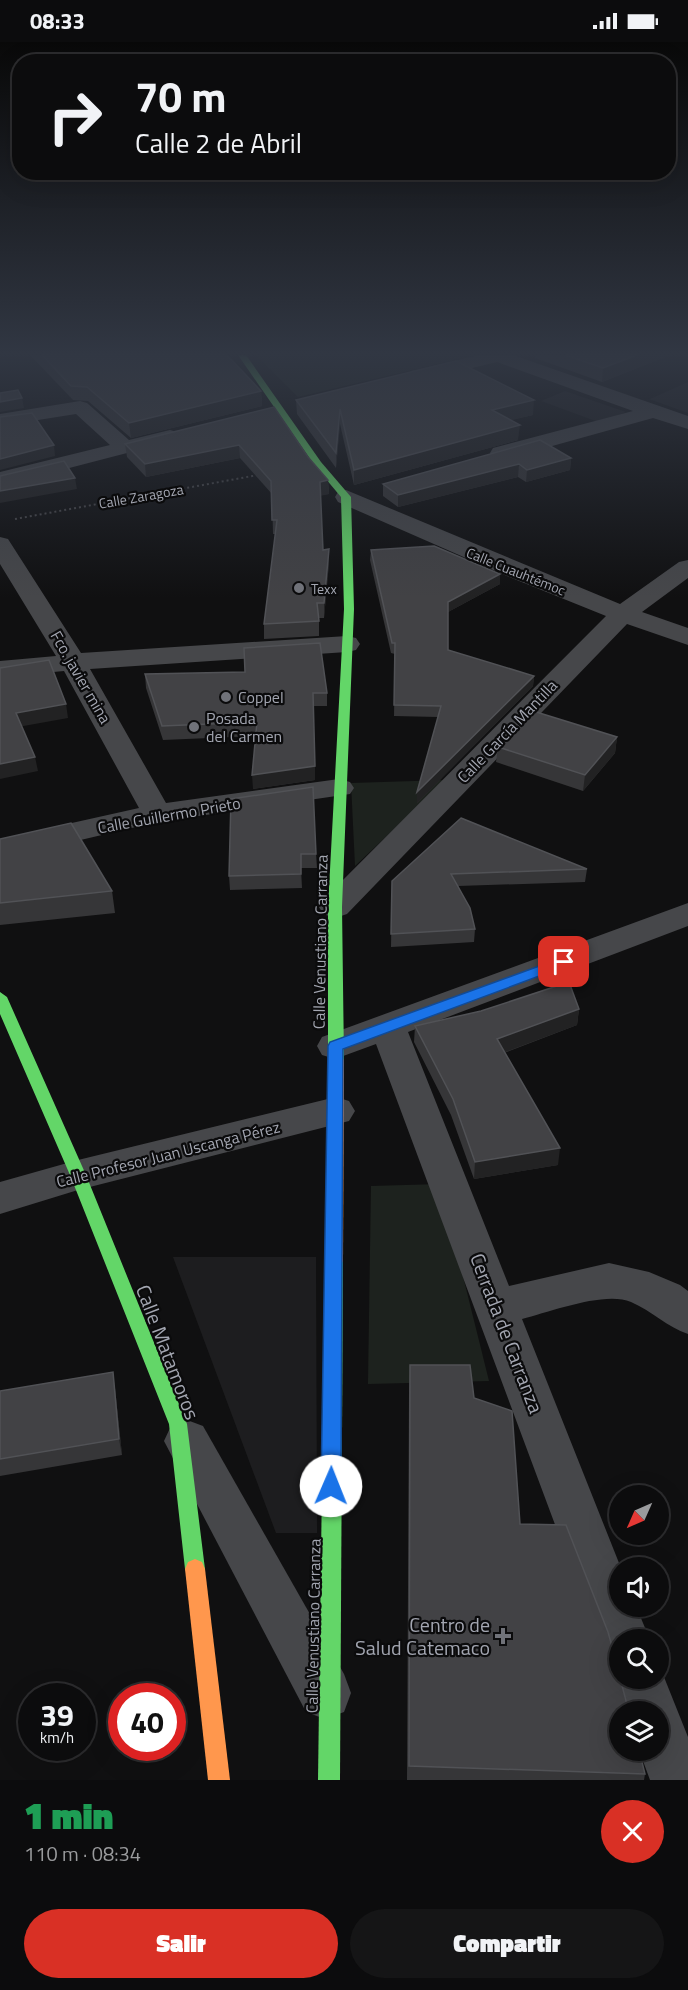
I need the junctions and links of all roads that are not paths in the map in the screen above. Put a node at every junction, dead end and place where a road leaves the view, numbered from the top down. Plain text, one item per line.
1 (113, 436) edge
2 (172, 436) edge
3 (300, 436) edge
4 (563, 436) edge
5 (126, 448) junction
6 (483, 458) edge
7 (0, 479) edge
8 (381, 487) dead end
9 (346, 496) junction
10 (0, 544) edge
11 (688, 567) edge
12 (622, 614) junction
13 (688, 637) edge
14 (347, 644) junction
15 (73, 662) junction
16 (0, 669) edge
17 (339, 788) junction
18 (157, 813) junction
19 (0, 849) edge
20 (335, 907) junction
21 (683, 921) edge
22 (0, 997) edge
23 (388, 1027) junction
24 (335, 1046) junction
25 (336, 1111) junction
26 (78, 1175) junction
27 (0, 1198) edge
28 (497, 1307) junction
29 (688, 1316) edge
30 (178, 1424) junction
31 (620, 1629) edge
32 (328, 1697) junction
33 (669, 1757) edge
34 (219, 1780) edge
35 (328, 1780) edge
36 (678, 1780) edge

1 - 5 street
2 - 5 street
3 - 9 street
4 - 6 street
5 - 7 street
8 - 9 street
9 - 12 street, Calle Cuauhtémoc
9 - 14 street, Calle Venustiano Carranza
10 - 15 street, Fco. javier mina
11 - 12 street, Calle García Mantilla
12 - 13 street, Calle Cuauhtémoc
12 - 20 street, Calle García Mantilla
14 - 15 street
14 - 17 street, Calle Venustiano Carranza
15 - 16 street
15 - 18 street, Fco. javier mina
17 - 18 street, Calle Guillermo Prieto
17 - 20 street, Calle Venustiano Carranza
18 - 19 street, Calle Guillermo Prieto
20 - 24 street, Calle Venustiano Carranza
21 - 23 street
22 - 26 street, Calle Matamoros
23 - 24 street
23 - 28 street, Cerrada de Carranza
24 - 25 street, Calle Venustiano Carranza
25 - 26 street, Calle Profesor Juan Uscanga Pérez
25 - 32 street, Calle Venustiano Carranza
26 - 27 street, Calle Profesor Juan Uscanga Pérez
26 - 30 street, Calle Matamoros
28 - 29 street
28 - 31 street, Cerrada de Carranza
30 - 32 street
30 - 34 street, Calle Matamoros
32 - 35 street, Calle Venustiano Carranza
33 - 36 street

